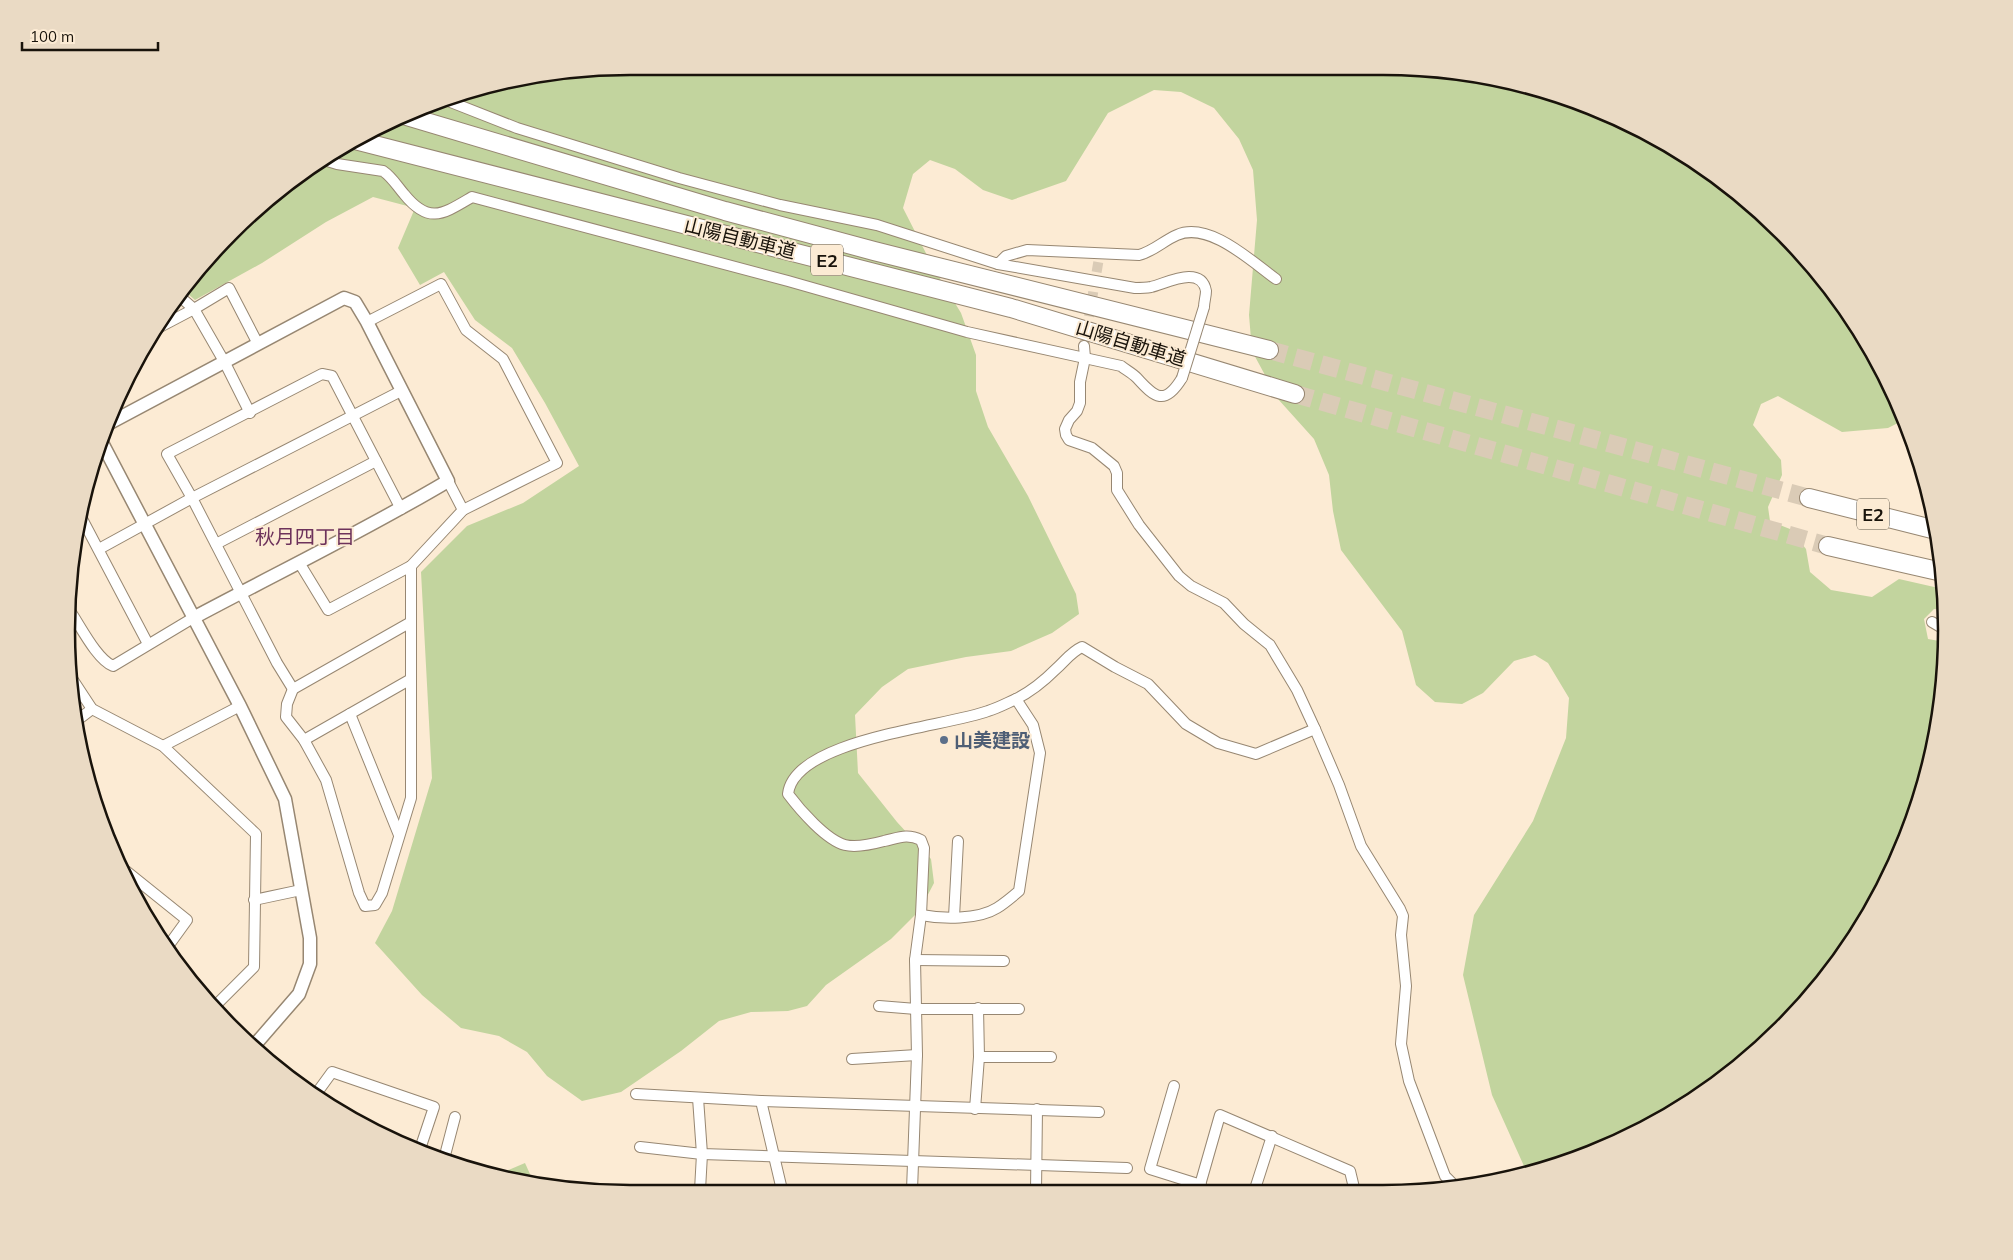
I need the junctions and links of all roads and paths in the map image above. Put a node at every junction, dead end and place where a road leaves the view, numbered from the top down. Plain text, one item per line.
1 (454, 103) edge
2 (415, 118) edge
3 (365, 142) edge
4 (332, 162) edge
5 (998, 264) junction
6 (1276, 279) dead end
7 (184, 301) edge
8 (194, 310) junction
9 (367, 322) junction
10 (168, 323) edge
11 (258, 344) junction
12 (1084, 346) tunnel mouth
13 (1268, 350) tunnel mouth
14 (1085, 358) junction
15 (225, 363) junction
16 (402, 391) junction
17 (1295, 394) tunnel mouth
18 (250, 412) junction
19 (354, 416) junction
20 (116, 420) edge
21 (105, 449) edge
22 (376, 461) junction
23 (448, 481) junction
24 (192, 498) junction
25 (1809, 498) tunnel mouth
26 (401, 509) junction
27 (463, 510) junction
28 (86, 525) edge
29 (144, 525) junction
30 (1928, 528) edge
31 (216, 544) junction
32 (1828, 546) tunnel mouth
33 (99, 549) junction
34 (300, 564) junction
35 (412, 566) junction
36 (1934, 570) edge
37 (241, 592) junction
38 (193, 618) junction
39 (75, 619) edge
40 (411, 622) junction
41 (1932, 622) dead end
42 (1938, 625) edge
43 (148, 644) junction
44 (411, 679) junction
45 (78, 688) edge
46 (293, 689) junction
47 (1016, 699) junction
48 (240, 706) junction
49 (92, 709) junction
50 (350, 714) junction
51 (82, 716) edge
52 (1315, 729) junction
53 (304, 740) junction
54 (163, 746) junction
55 (399, 835) junction
56 (958, 841) dead end
57 (134, 879) edge
58 (301, 890) junction
59 (254, 900) junction
60 (921, 915) junction
61 (954, 917) junction
62 (171, 941) edge
63 (915, 960) junction
64 (1004, 962) dead end
65 (219, 1003) edge
66 (878, 1006) dead end
67 (978, 1008) junction
68 (916, 1009) junction
69 (1018, 1009) dead end
70 (258, 1041) edge
71 (917, 1055) junction
72 (979, 1057) junction
73 (1051, 1057) dead end
74 (852, 1058) dead end
75 (1174, 1086) dead end
76 (319, 1089) edge
77 (636, 1094) dead end
78 (698, 1098) junction
79 (761, 1101) junction
80 (914, 1106) junction
81 (976, 1109) junction
82 (1036, 1109) junction
83 (1099, 1112) dead end
84 (456, 1117) dead end
85 (1272, 1136) junction
86 (419, 1143) edge
87 (640, 1147) dead end
88 (446, 1154) edge
89 (702, 1154) junction
90 (775, 1157) junction
91 (912, 1160) junction
92 (1038, 1164) junction
93 (1128, 1168) dead end
94 (1450, 1181) edge
95 (700, 1185) edge
96 (781, 1185) edge
97 (912, 1185) edge
98 (1036, 1185) edge
99 (1192, 1185) edge
100 (1201, 1185) edge
101 (1256, 1185) edge
102 (1353, 1185) edge

1 - 5 street
2 - 13 highway, 山陽自動車道 / E2
3 - 17 highway, 山陽自動車道 / E2
4 - 14 street
5 - 6 street
5 - 14 street, bridge
7 - 8 street
8 - 10 street
8 - 11 street
8 - 15 street
9 - 11 street
9 - 16 street
9 - 27 street
11 - 15 street
12 - 14 street
14 - 52 street
15 - 18 street
15 - 20 street
16 - 19 street
16 - 23 street
18 - 19 street
18 - 24 street
19 - 22 street
19 - 24 street
21 - 29 street
22 - 26 street
22 - 31 street
23 - 26 street
23 - 27 street
24 - 29 street
24 - 31 street
25 - 30 highway, E2
26 - 34 street
27 - 35 street
28 - 33 street
29 - 33 street
29 - 38 street
31 - 37 street
32 - 36 highway, E2
33 - 43 street
34 - 35 street
34 - 37 street
35 - 40 street
37 - 38 street
37 - 46 street
38 - 43 street
38 - 48 street
39 - 43 street
40 - 44 street
40 - 46 street
41 - 42 street
44 - 50 street
44 - 55 street
45 - 49 street
46 - 53 street
47 - 52 street
47 - 60 street
47 - 61 street
48 - 54 street
48 - 58 street
49 - 51 street
49 - 54 street
50 - 53 street
50 - 55 street
52 - 94 street
53 - 55 street
54 - 59 street
56 - 61 street
57 - 62 street
58 - 59 street
58 - 70 street
59 - 65 street
60 - 61 street
60 - 63 street
63 - 64 street
63 - 68 street
66 - 68 street
67 - 68 street
67 - 69 street
67 - 72 street
68 - 71 street
71 - 74 street
71 - 80 street
72 - 73 street
72 - 81 street
75 - 99 street
76 - 86 street
77 - 78 street
78 - 79 street
78 - 89 street
79 - 80 street
79 - 90 street
80 - 81 street
80 - 91 street
81 - 82 street
82 - 83 street
82 - 92 street
84 - 88 street
85 - 100 street
85 - 101 street
85 - 102 street
87 - 89 street
89 - 90 street
89 - 95 street
90 - 91 street
90 - 96 street
91 - 92 street
91 - 97 street
92 - 93 street
92 - 98 street

